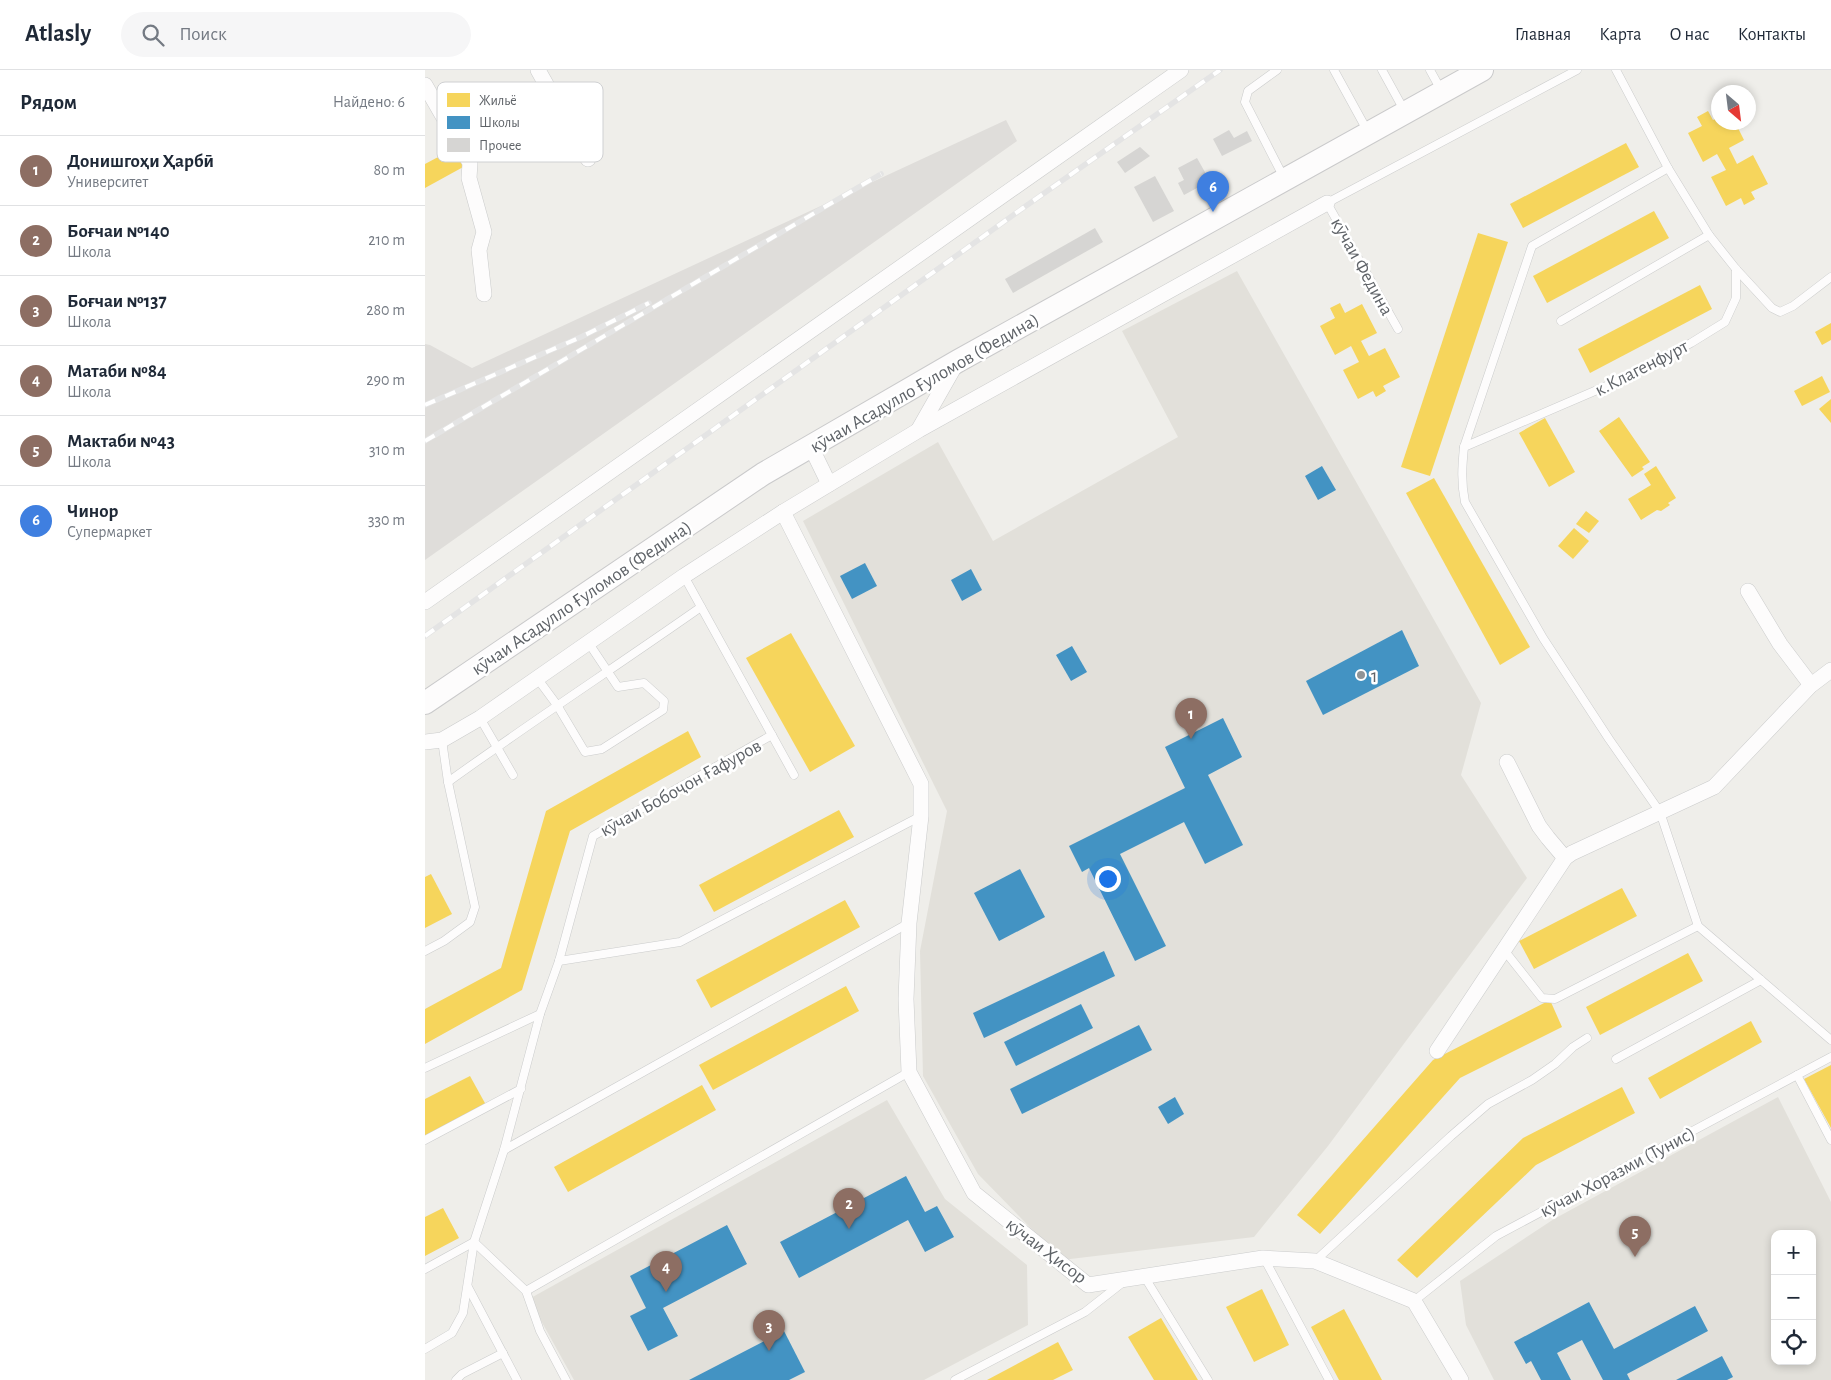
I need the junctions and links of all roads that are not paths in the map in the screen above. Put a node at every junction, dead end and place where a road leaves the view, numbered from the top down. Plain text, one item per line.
1 (538, 70) edge
2 (1181, 70) edge
3 (1277, 70) edge
4 (1334, 70) edge
5 (1382, 70) edge
6 (1430, 70) edge
7 (1481, 70) edge
8 (1577, 70) edge
9 (1616, 70) edge
10 (545, 82) edge
11 (425, 86) edge
12 (1442, 92) junction
13 (437, 107) edge
14 (1405, 112) junction
15 (1368, 133) junction
16 (469, 162) edge
17 (1668, 168) junction
18 (1285, 179) junction
19 (1327, 203) junction
20 (1709, 235) junction
21 (1736, 269) junction
22 (1831, 277) edge
23 (484, 294) dead end
24 (1561, 321) dead end
25 (1398, 329) dead end
26 (958, 361) junction
27 (919, 430) junction
28 (811, 447) junction
29 (1464, 447) junction
30 (829, 484) junction
31 (783, 512) junction
32 (684, 576) junction
33 (1748, 591) dead end
34 (425, 602) edge
35 (701, 607) junction
36 (588, 642) junction
37 (1831, 670) edge
38 (609, 672) junction
39 (537, 678) junction
40 (1811, 685) junction
41 (425, 703) edge
42 (557, 705) junction
43 (480, 718) junction
44 (772, 735) junction
45 (442, 740) junction
46 (425, 742) edge
47 (496, 747) junction
48 (1507, 762) dead end
49 (513, 775) dead end
50 (794, 775) dead end
51 (448, 782) junction
52 (1660, 812) junction
53 (921, 816) junction
54 (1565, 858) junction
55 (909, 923) junction
56 (1698, 926) junction
57 (1504, 950) junction
58 (425, 951) edge
59 (559, 961) junction
60 (1761, 980) junction
61 (540, 1014) junction
62 (1587, 1038) dead end
63 (1831, 1040) edge
64 (1437, 1051) dead end
65 (1831, 1056) edge
66 (1616, 1059) dead end
67 (425, 1068) edge
68 (909, 1072) junction
69 (1797, 1075) junction
70 (521, 1089) junction
71 (425, 1140) edge
72 (1831, 1140) edge
73 (504, 1150) junction
74 (474, 1242) junction
75 (1263, 1258) junction
76 (1315, 1261) junction
77 (425, 1268) edge
78 (1144, 1276) junction
79 (1127, 1279) junction
80 (467, 1286) junction
81 (526, 1290) junction
82 (1413, 1300) junction
83 (425, 1349) edge
84 (503, 1353) junction
85 (456, 1380) edge
86 (517, 1380) edge
87 (566, 1380) edge
88 (955, 1380) edge
89 (1208, 1380) edge
90 (1329, 1380) edge
91 (1461, 1380) edge

1 - 10 street
2 - 34 street
3 - 18 lane
4 - 15 lane
5 - 14 lane
6 - 12 lane
7 - 12 street, кӯчаи Асадулло Ғуломов (Федина)
8 - 19 lane
9 - 17 lane
11 - 13 street
12 - 14 street, кӯчаи Асадулло Ғуломов (Федина)
14 - 15 street, кӯчаи Асадулло Ғуломов (Федина)
15 - 18 street, кӯчаи Асадулло Ғуломов (Федина)
16 - 23 street
17 - 20 lane
17 - 29 lane
18 - 26 street, кӯчаи Асадулло Ғуломов (Федина)
19 - 25 lane, кӯчаи Федина
19 - 27 street
20 - 21 lane
20 - 24 lane
21 - 22 lane
21 - 29 lane, к.Клагенфурт
26 - 27 street
26 - 28 street, кӯчаи Асадулло Ғуломов (Федина)
27 - 30 street
28 - 30 street
28 - 41 street, кӯчаи Асадулло Ғуломов (Федина)
29 - 52 lane
30 - 31 street
31 - 32 street
31 - 53 street
32 - 35 lane
32 - 36 street
33 - 40 street
35 - 38 lane
35 - 44 lane
36 - 38 lane
36 - 39 street
37 - 40 street
38 - 42 lane
38 - 42 lane
39 - 42 lane
39 - 43 street
40 - 52 street
42 - 47 lane
43 - 45 street
43 - 47 lane
44 - 50 lane
44 - 59 lane, кӯчаи Бобоҷон Ғафуров
45 - 46 street
45 - 51 lane
47 - 49 lane
47 - 51 lane
48 - 54 street
51 - 58 lane
52 - 54 street
52 - 56 lane
53 - 55 street
53 - 59 lane
54 - 57 street
55 - 68 street
55 - 73 lane
56 - 57 lane
56 - 60 lane
57 - 64 street
59 - 61 lane, кӯчаи Бобоҷон Ғафуров
60 - 63 lane
60 - 66 lane
61 - 67 lane
61 - 70 lane, кӯчаи Бобоҷон Ғафуров
62 - 76 lane
65 - 69 lane, кӯчаи Хоразми (Тунис)
68 - 79 street, кӯчаи Ҳисор
68 - 81 lane
69 - 72 lane
69 - 82 lane, кӯчаи Хоразми (Тунис)
70 - 71 lane
70 - 73 lane, кӯчаи Бобоҷон Ғафуров
73 - 74 lane, кӯчаи Бобоҷон Ғафуров
74 - 77 lane
74 - 80 lane, кӯчаи Бобоҷон Ғафуров
74 - 81 lane
75 - 76 street, кӯчаи Ҳисор
75 - 78 street, кӯчаи Ҳисор
75 - 90 lane
76 - 82 street, кӯчаи Ҳисор
78 - 79 street, кӯчаи Ҳисор
78 - 89 lane
79 - 88 lane
80 - 83 lane, кӯчаи Бобоҷон Ғафуров
80 - 84 lane
81 - 87 lane
82 - 91 street
84 - 85 lane
84 - 86 lane

